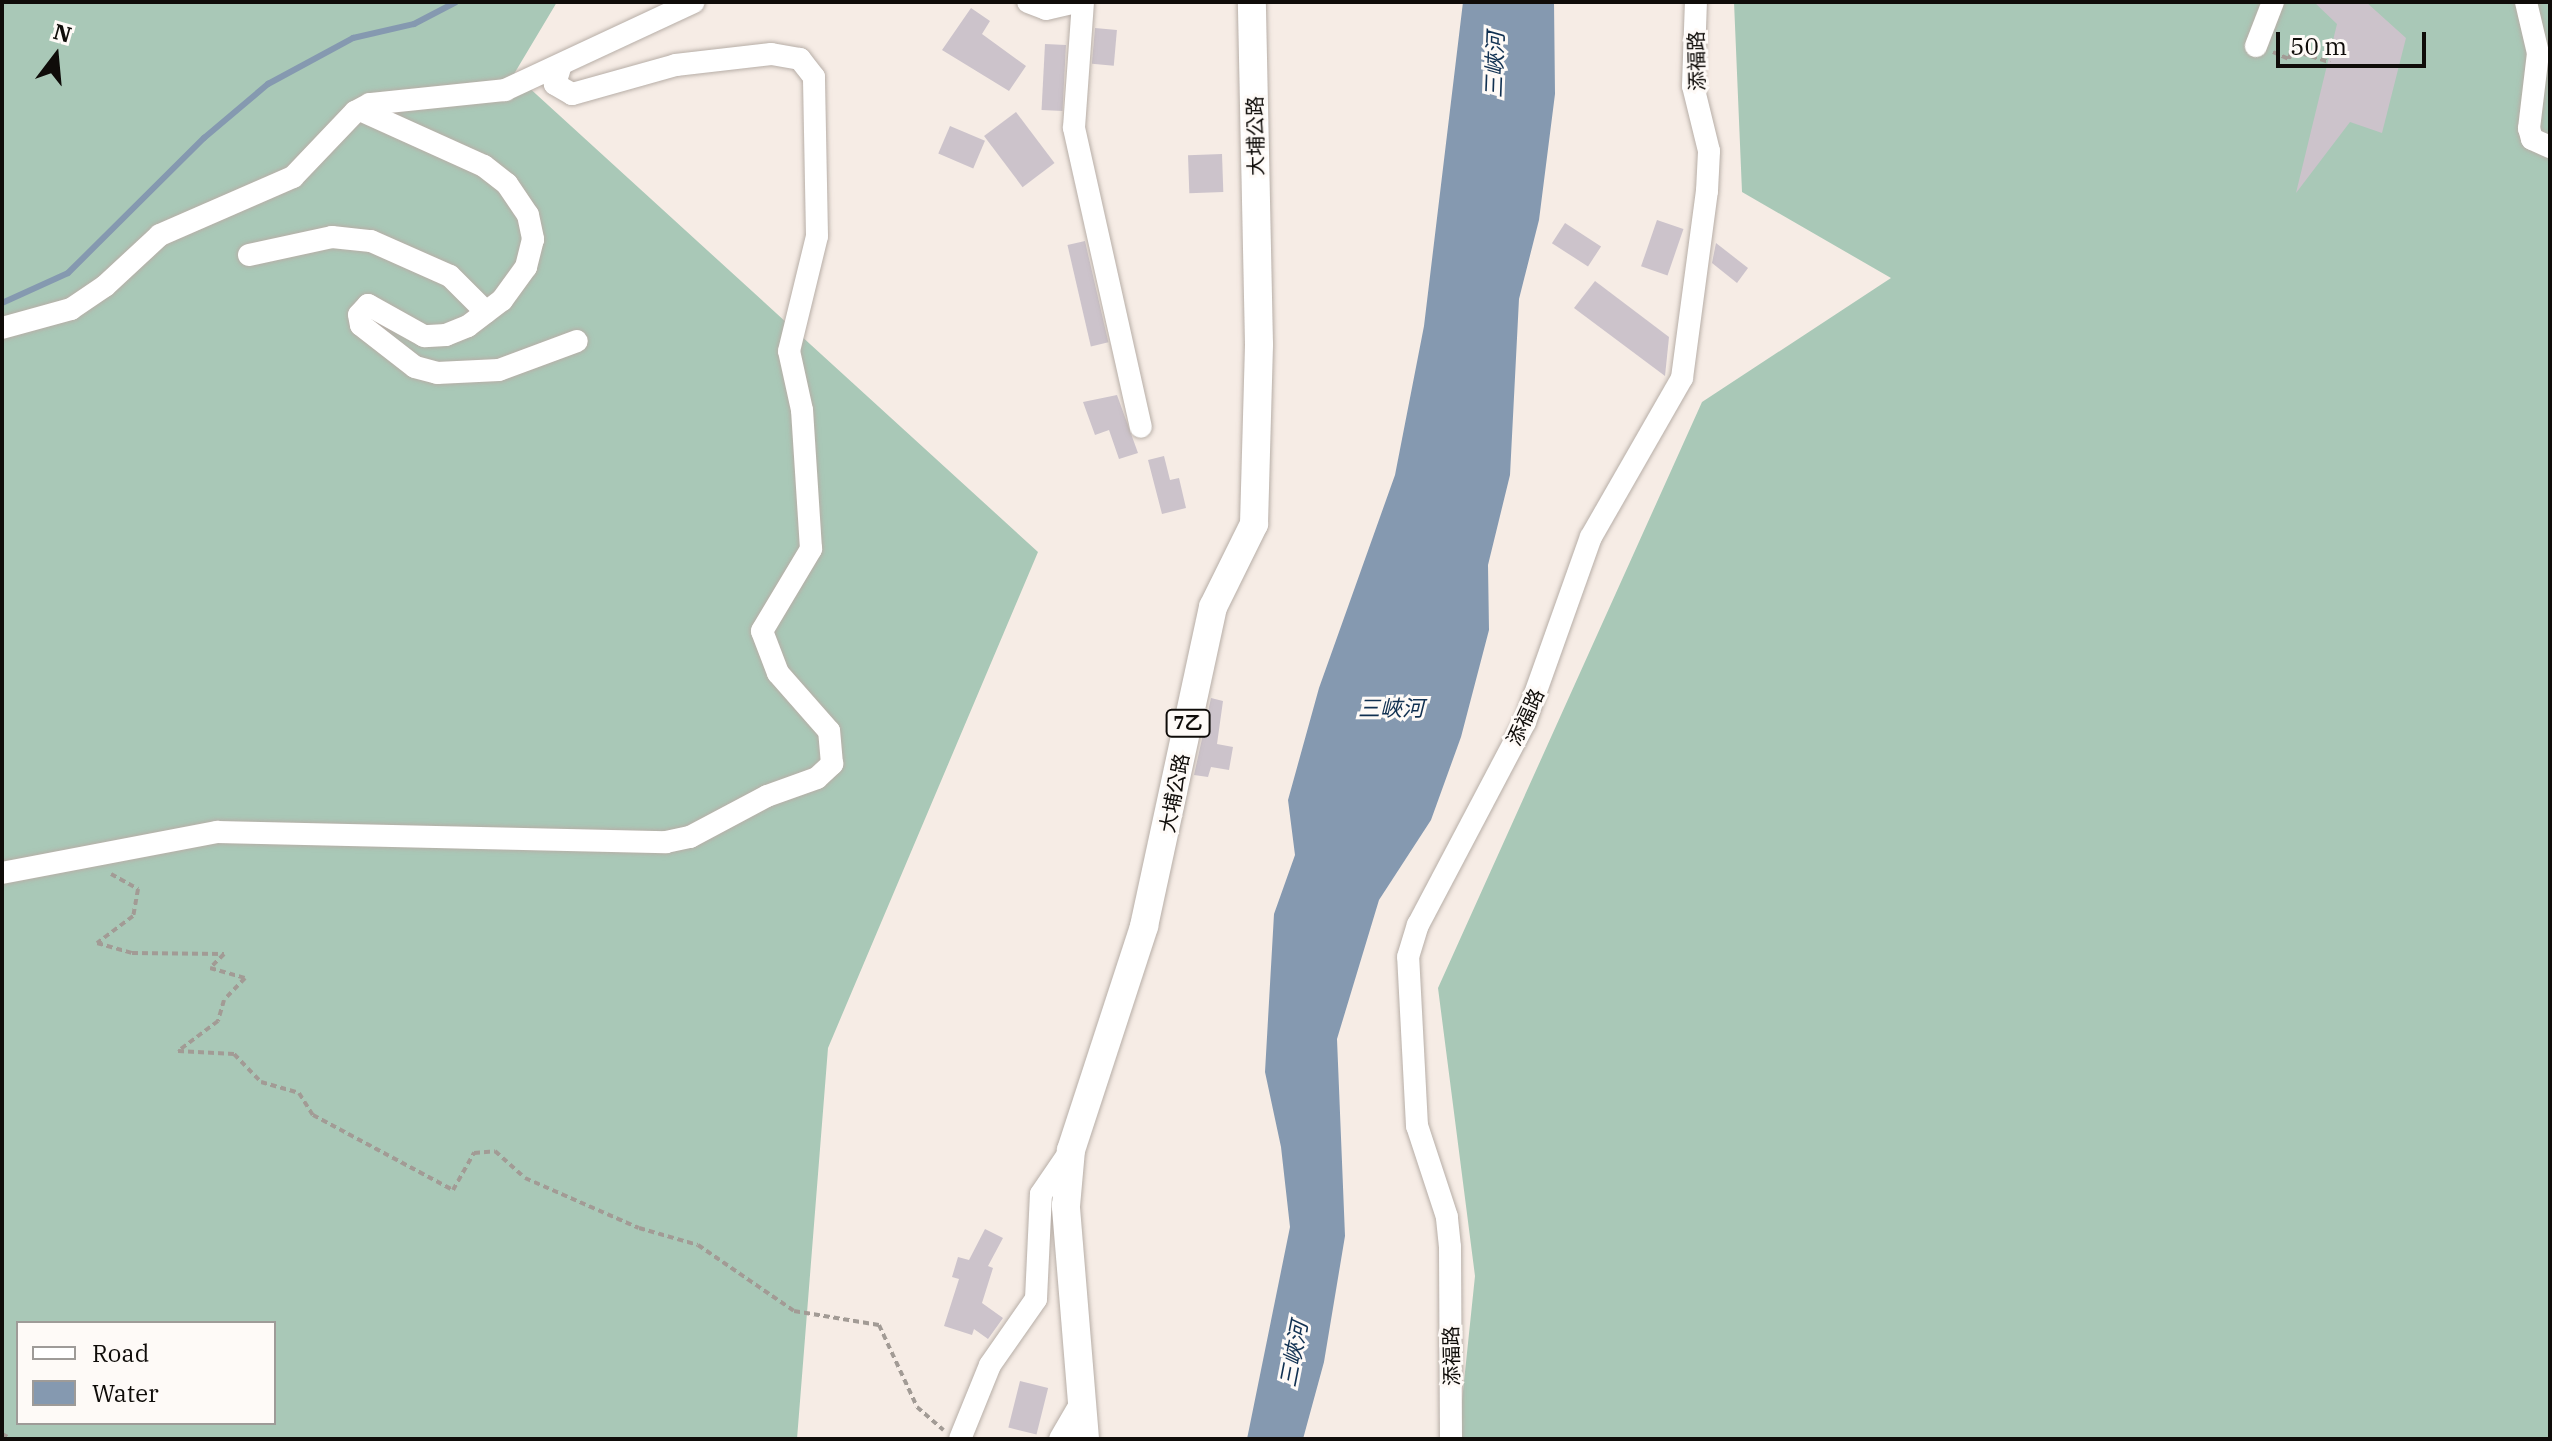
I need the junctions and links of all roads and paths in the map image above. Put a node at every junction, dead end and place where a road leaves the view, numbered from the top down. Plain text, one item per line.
1 (694, 2) edge
2 (1028, 2) edge
3 (1076, 2) edge
4 (1083, 2) edge
5 (1252, 2) edge
6 (1696, 2) edge
7 (2273, 2) edge
8 (2526, 2) edge
9 (2256, 46) joint
10 (2330, 62) dead end
11 (560, 68) junction
12 (360, 110) junction
13 (2550, 147) edge
14 (249, 255) dead end
15 (486, 312) junction
16 (2, 328) edge
17 (577, 341) dead end
18 (1141, 427) dead end
19 (96, 852) junction
20 (2, 873) edge
21 (1071, 1150) junction
22 (1082, 1401) junction
23 (2, 1434) edge
24 (12, 1439) edge
25 (954, 1439) edge
26 (960, 1439) edge
27 (1060, 1439) edge
28 (1085, 1439) edge
29 (1451, 1439) edge

1 - 11 street
2 - 3 street
4 - 18 street
5 - 21 main road, 大埔公路 / 7乙
6 - 29 street, 添福路
7 - 9 street
8 - 13 street
9 - 10 path
11 - 12 street
11 - 19 street
12 - 15 street
12 - 16 street
14 - 15 street
15 - 17 street
19 - 20 street
19 - 25 path
21 - 22 main road, 大埔公路 / 7乙
21 - 26 street
22 - 27 street
22 - 28 main road, 大埔公路 / 7乙
23 - 24 path

